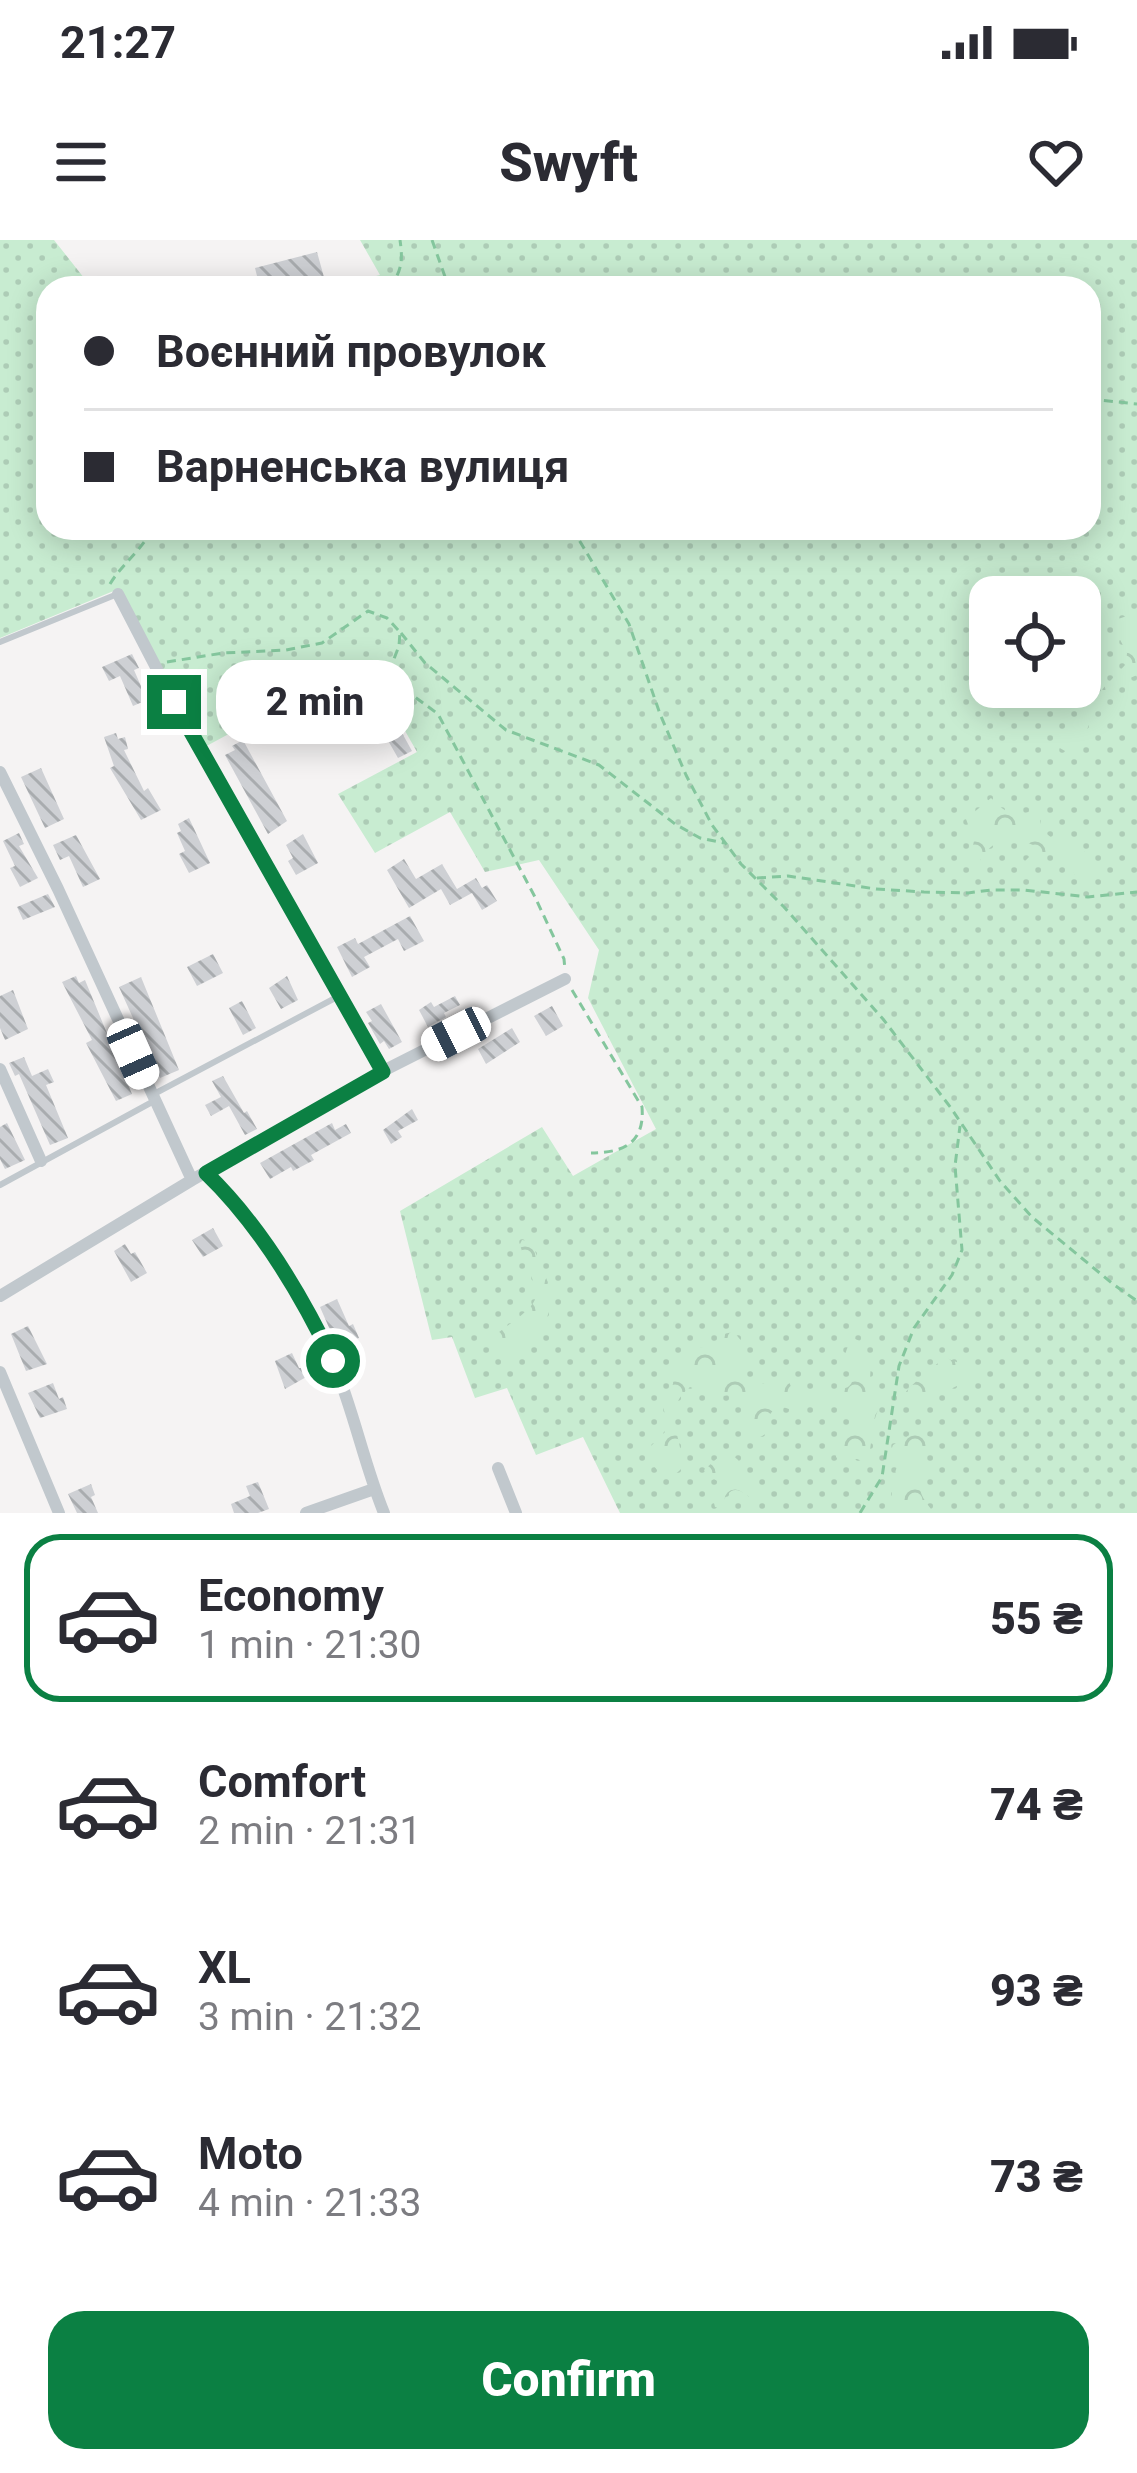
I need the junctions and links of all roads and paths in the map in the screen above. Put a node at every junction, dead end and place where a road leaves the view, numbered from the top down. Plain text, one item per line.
1 (400, 240) edge
2 (432, 240) edge
3 (399, 276) edge
4 (445, 276) edge
5 (1101, 400) edge
6 (1137, 404) edge
7 (146, 540) edge
8 (579, 540) edge
9 (112, 580) dead end
10 (118, 594) joint
11 (400, 632) junction
12 (0, 642) edge
13 (155, 664) junction
14 (0, 772) edge
15 (726, 843) junction
16 (755, 878) junction
17 (1137, 892) edge
18 (565, 979) junction
19 (340, 995) junction
20 (0, 1070) edge
21 (383, 1072) junction
22 (152, 1098) junction
23 (961, 1123) junction
24 (591, 1153) dead end
25 (41, 1161) junction
26 (206, 1173) junction
27 (192, 1180) junction
28 (0, 1185) edge
29 (0, 1296) edge
30 (1137, 1301) edge
31 (0, 1372) edge
32 (498, 1468) dead end
33 (374, 1489) junction
34 (59, 1513) edge
35 (306, 1513) edge
36 (384, 1513) edge
37 (516, 1513) edge
38 (860, 1513) edge

1 - 3 path
2 - 4 path
5 - 6 path
7 - 9 path
8 - 15 path
10 - 12 lane
10 - 13 street
11 - 13 path
11 - 15 path
11 - 18 path
13 - 19 street
14 - 22 street
15 - 16 path
16 - 17 path
16 - 23 path
18 - 21 street
18 - 24 path
19 - 21 street
19 - 22 lane
20 - 25 street
21 - 26 street
22 - 25 lane
22 - 27 street
23 - 30 path
23 - 38 path
25 - 28 lane
26 - 27 street
26 - 33 street
27 - 29 street
31 - 34 street
32 - 37 street
33 - 35 street
33 - 36 street

